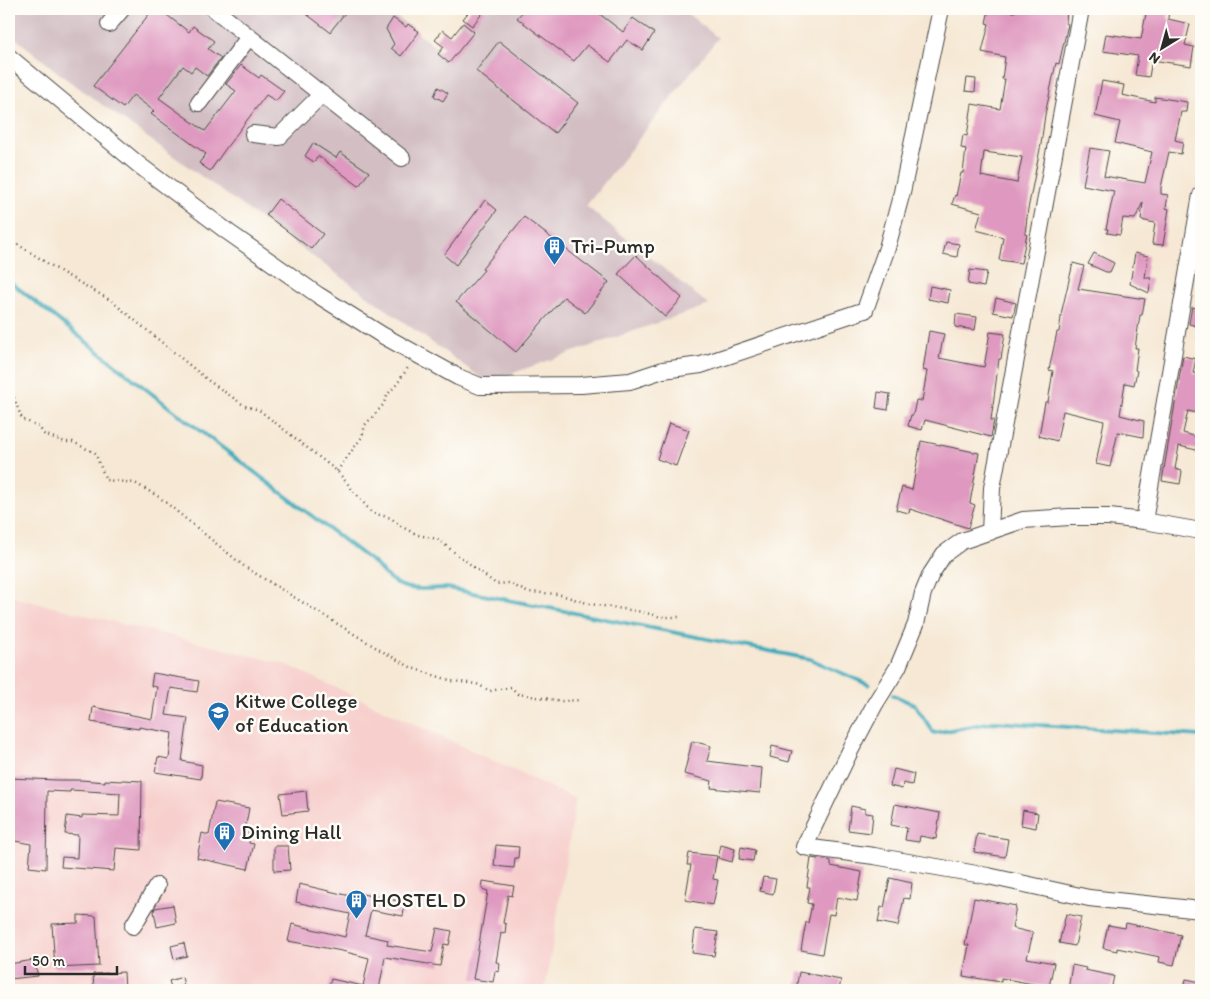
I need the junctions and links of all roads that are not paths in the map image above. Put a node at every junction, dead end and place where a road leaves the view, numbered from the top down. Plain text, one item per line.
1 (122, 9) edge
2 (214, 9) edge
3 (941, 9) edge
4 (1081, 9) edge
5 (109, 24) dead end
6 (249, 37) junction
7 (9, 57) edge
8 (322, 94) junction
9 (199, 103) dead end
10 (252, 134) dead end
11 (402, 158) dead end
12 (1201, 195) edge
13 (1144, 520) junction
14 (1201, 531) edge
15 (990, 532) junction
16 (157, 886) dead end
17 (1201, 910) edge
18 (134, 926) dead end

1 - 5 street
2 - 6 street
3 - 7 street
4 - 15 street
6 - 8 street
6 - 9 street
8 - 10 street
8 - 11 street
12 - 13 street
13 - 14 street
13 - 15 street
15 - 17 street
16 - 18 street

